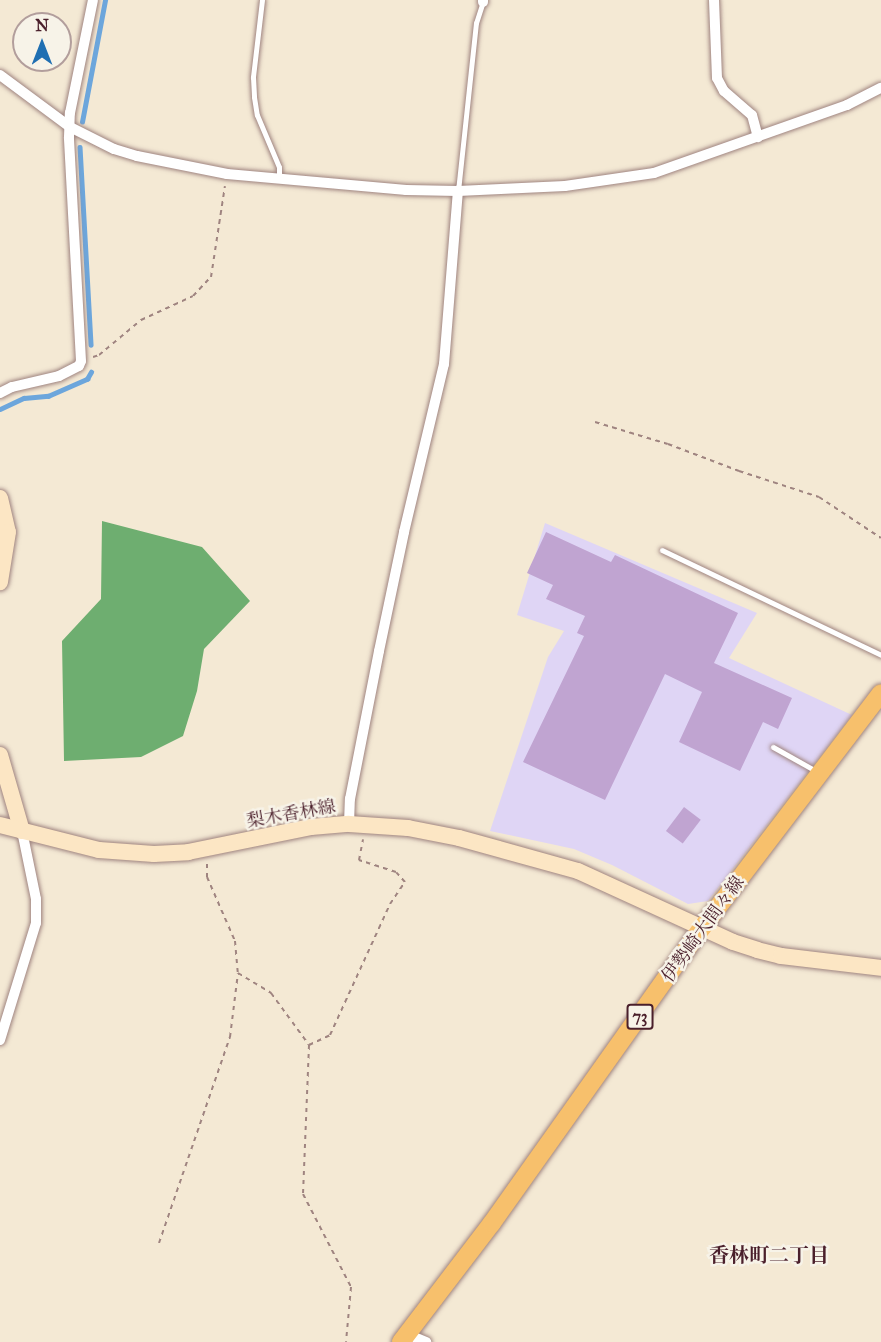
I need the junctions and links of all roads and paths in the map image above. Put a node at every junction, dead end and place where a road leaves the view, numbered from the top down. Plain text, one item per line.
1 (93, 0) edge
2 (262, 0) edge
3 (714, 0) edge
4 (483, 1) edge
5 (0, 75) edge
6 (881, 88) edge
7 (70, 128) junction
8 (758, 137) junction
9 (226, 174) junction
10 (279, 179) junction
11 (458, 191) junction
12 (81, 361) junction
13 (0, 393) edge
14 (595, 422) dead end
15 (0, 498) edge
16 (881, 538) edge
17 (662, 550) dead end
18 (0, 582) edge
19 (881, 655) edge
20 (881, 693) edge
21 (773, 747) dead end
22 (0, 755) edge
23 (820, 774) junction
24 (357, 824) junction
25 (0, 825) edge
26 (22, 831) junction
27 (206, 849) junction
28 (702, 928) junction
29 (881, 968) edge
30 (238, 973) junction
31 (0, 1040) edge
32 (309, 1045) junction
33 (159, 1243) dead end
34 (404, 1338) edge
35 (346, 1342) edge
36 (426, 1342) edge

1 - 7 street
2 - 10 lane
3 - 8 street
4 - 11 lane
5 - 7 street
6 - 8 street
7 - 9 street
7 - 12 street
8 - 11 street
9 - 10 street
9 - 12 path
10 - 11 street
11 - 24 street
12 - 13 street
14 - 16 path
15 - 18 main road
17 - 19 lane
20 - 23 main road, 伊勢崎大間々線 / 73
21 - 23 lane
22 - 26 main road
23 - 28 main road, 伊勢崎大間々線 / 73
24 - 27 main road, 梨木香林線
24 - 28 main road, 梨木香林線
24 - 32 path
25 - 26 main road, 梨木香林線
26 - 27 main road, 梨木香林線
26 - 31 street
27 - 30 path
28 - 29 main road, 梨木香林線
28 - 34 main road, 伊勢崎大間々線 / 73
30 - 32 path
30 - 33 path
32 - 35 path
34 - 36 street

